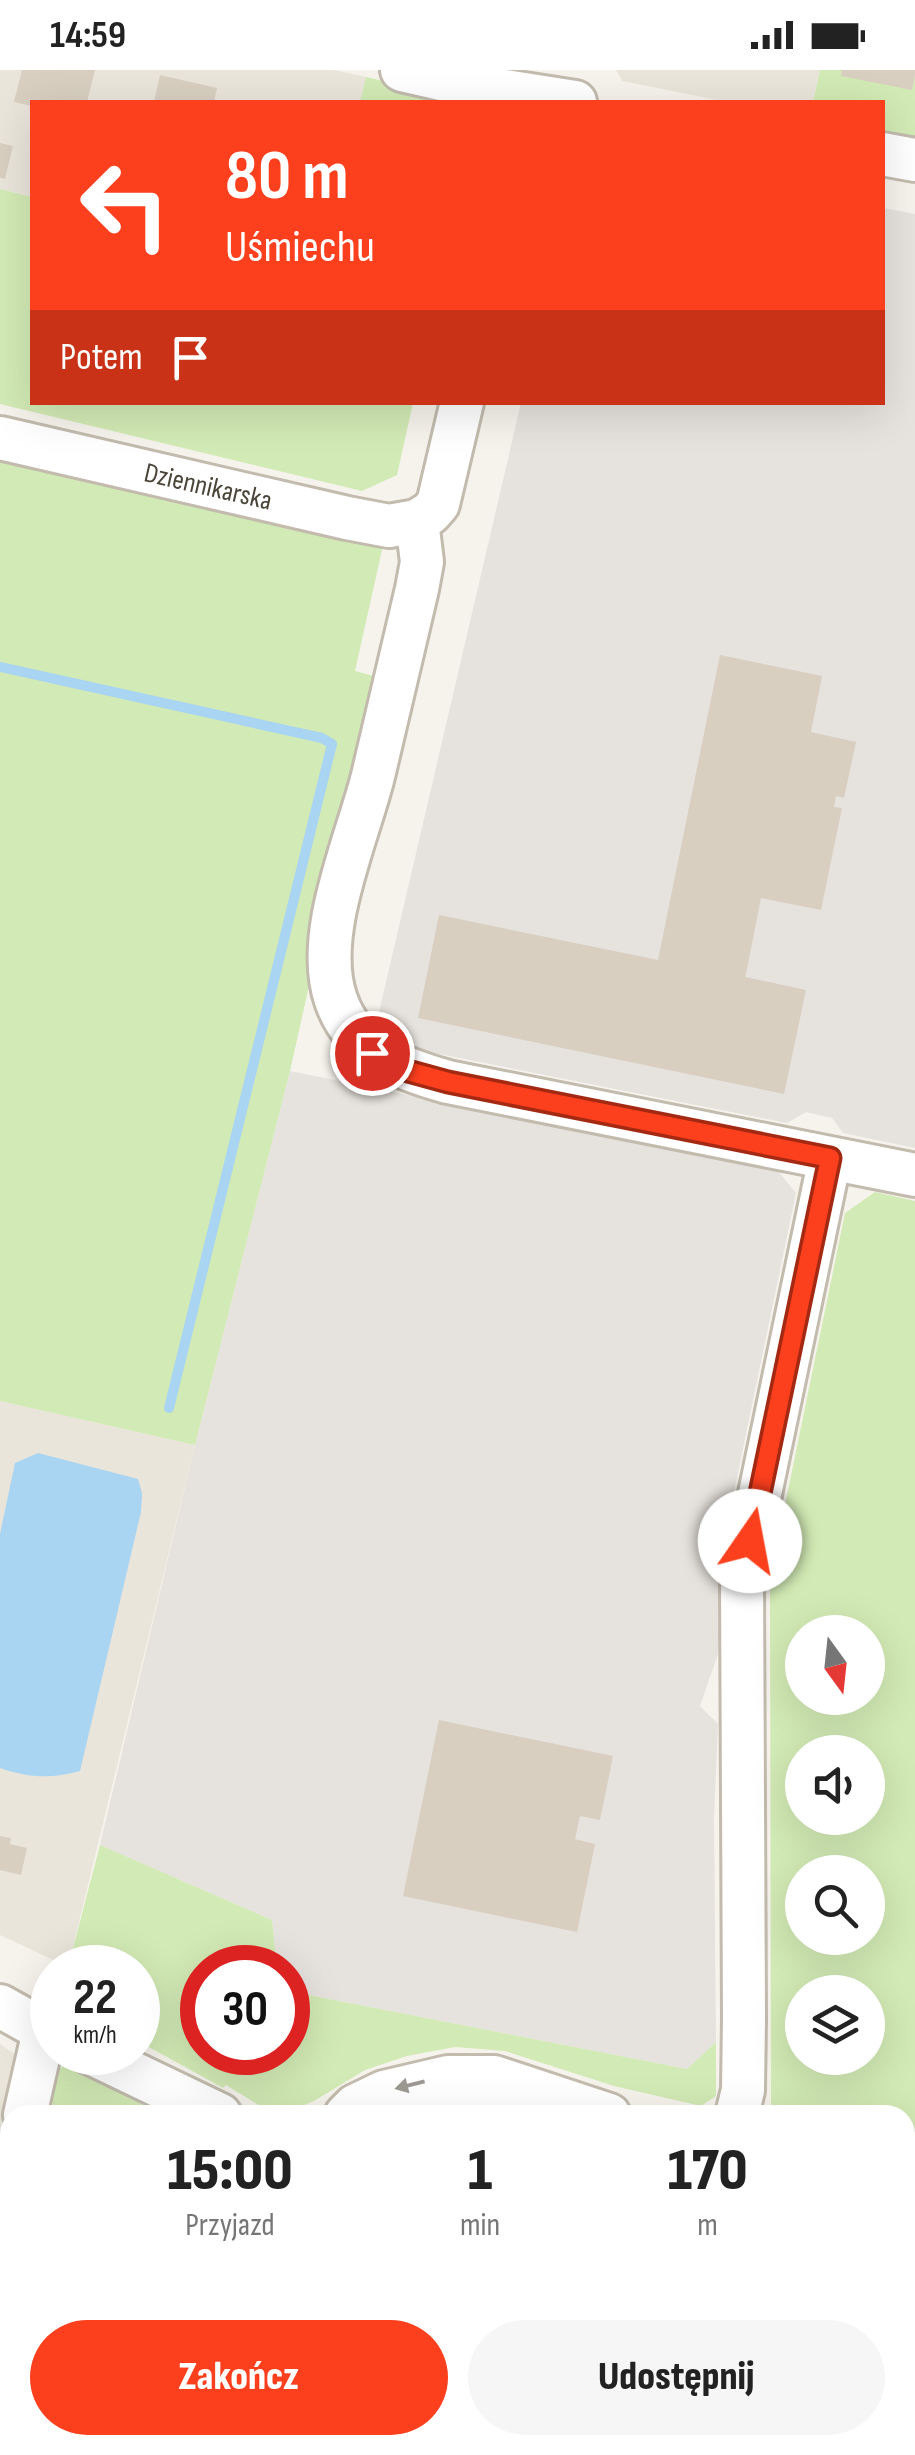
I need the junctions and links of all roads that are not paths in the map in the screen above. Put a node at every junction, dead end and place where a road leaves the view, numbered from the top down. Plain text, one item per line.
1 (402, 70) edge
2 (546, 93) edge
3 (885, 155) edge
4 (915, 160) edge
5 (461, 405) edge
6 (0, 438) edge
7 (417, 522) junction
8 (830, 1158) junction
9 (915, 1176) edge
10 (0, 2006) edge
11 (30, 2023) edge
12 (36, 2075) edge
13 (137, 2075) edge
14 (28, 2105) edge
15 (199, 2105) edge
16 (357, 2105) edge
17 (470, 2105) edge
18 (514, 2105) edge
19 (575, 2105) edge
20 (739, 2105) edge

1 - 2 street
3 - 4 street
5 - 7 street
6 - 7 street, Dziennikarska
7 - 8 street
8 - 9 street
8 - 20 street
10 - 11 street
12 - 14 street
13 - 15 street
19 -> 16 street
17 - 18 street

